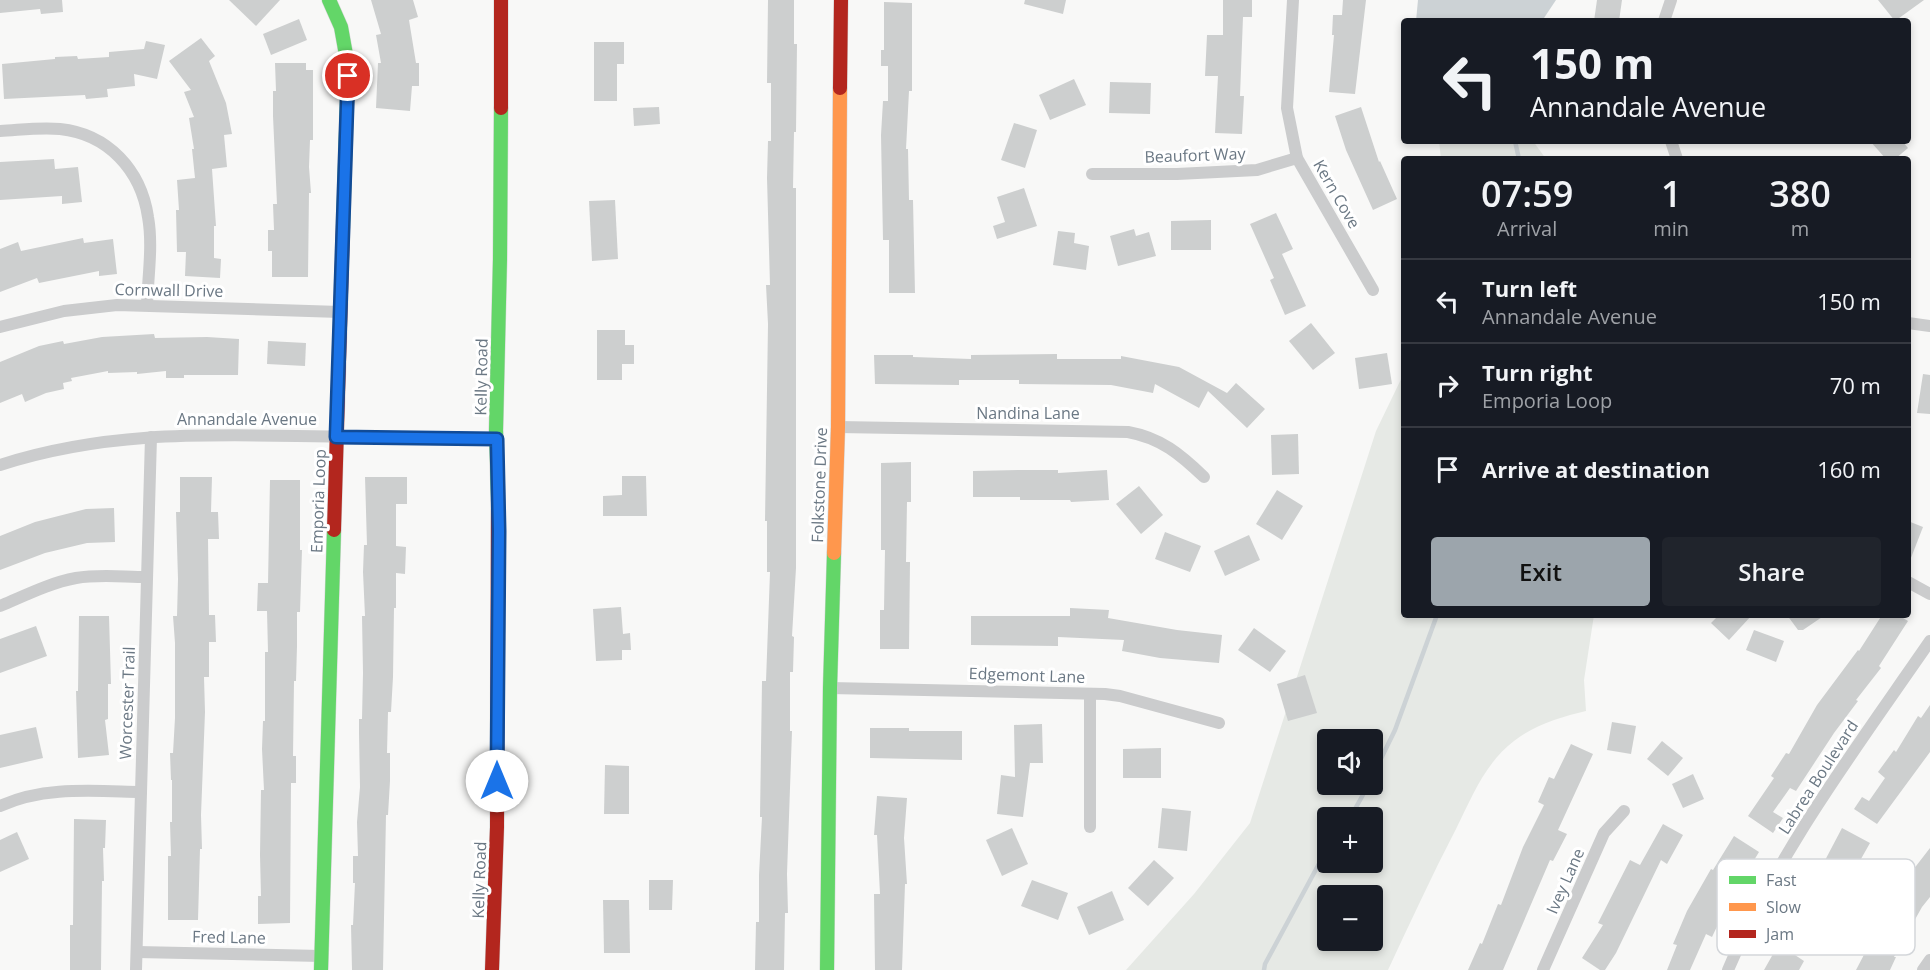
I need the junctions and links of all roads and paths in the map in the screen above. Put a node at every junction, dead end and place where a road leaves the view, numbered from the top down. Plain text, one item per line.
1 (329, 0) edge
2 (501, 0) edge
3 (841, 0) edge
4 (1293, 0) edge
5 (1671, 0) edge
6 (1665, 18) edge
7 (0, 131) edge
8 (1297, 158) junction
9 (1092, 174) dead end
10 (1373, 290) dead end
11 (147, 305) junction
12 (340, 312) junction
13 (1911, 323) edge
14 (1930, 326) edge
15 (0, 327) edge
16 (838, 428) junction
17 (151, 437) junction
18 (336, 437) junction
19 (497, 439) junction
20 (0, 465) edge
21 (1204, 477) dead end
22 (147, 577) junction
23 (1911, 584) edge
24 (1930, 594) edge
25 (0, 606) edge
26 (1930, 641) edge
27 (830, 688) junction
28 (1090, 694) junction
29 (1219, 723) dead end
30 (141, 792) junction
31 (0, 806) edge
32 (1624, 811) dead end
33 (1090, 827) dead end
34 (1786, 859) edge
35 (137, 952) junction
36 (1734, 955) edge
37 (1930, 960) edge
38 (321, 963) edge
39 (136, 970) edge
40 (492, 970) edge
41 (827, 970) edge
42 (1543, 970) edge
43 (1728, 970) edge
44 (1923, 970) edge

1 - 12 street, Emporia Loop
2 - 19 street, Kelly Road
3 - 16 street, Folkstone Drive
4 - 8 street, Kern Cove
5 - 6 street
7 - 11 street
8 - 9 street, Beaufort Way
8 - 10 street, Kern Cove
11 - 12 street, Cornwall Drive
11 - 15 street, Cornwall Drive
12 - 18 street, Emporia Loop
13 - 14 street
16 - 21 street, Nandina Lane
16 - 27 street, Folkstone Drive
17 - 18 street, Annandale Avenue
17 - 20 street, Annandale Avenue
17 - 22 street, Worcester Trail
18 - 19 street, Annandale Avenue
18 - 38 street, Emporia Loop
19 - 40 street, Kelly Road
22 - 25 street
22 - 30 street, Worcester Trail
23 - 24 street
26 - 34 street, Labrea Boulevard
27 - 28 street, Edgemont Lane
27 - 41 street, Folkstone Drive
28 - 29 street, Edgemont Lane
28 - 33 street
30 - 31 street
30 - 35 street, Worcester Trail
32 - 42 street, Ivey Lane
35 - 38 street, Fred Lane
35 - 39 street, Worcester Trail
36 - 43 street, Labrea Boulevard
37 - 44 street

